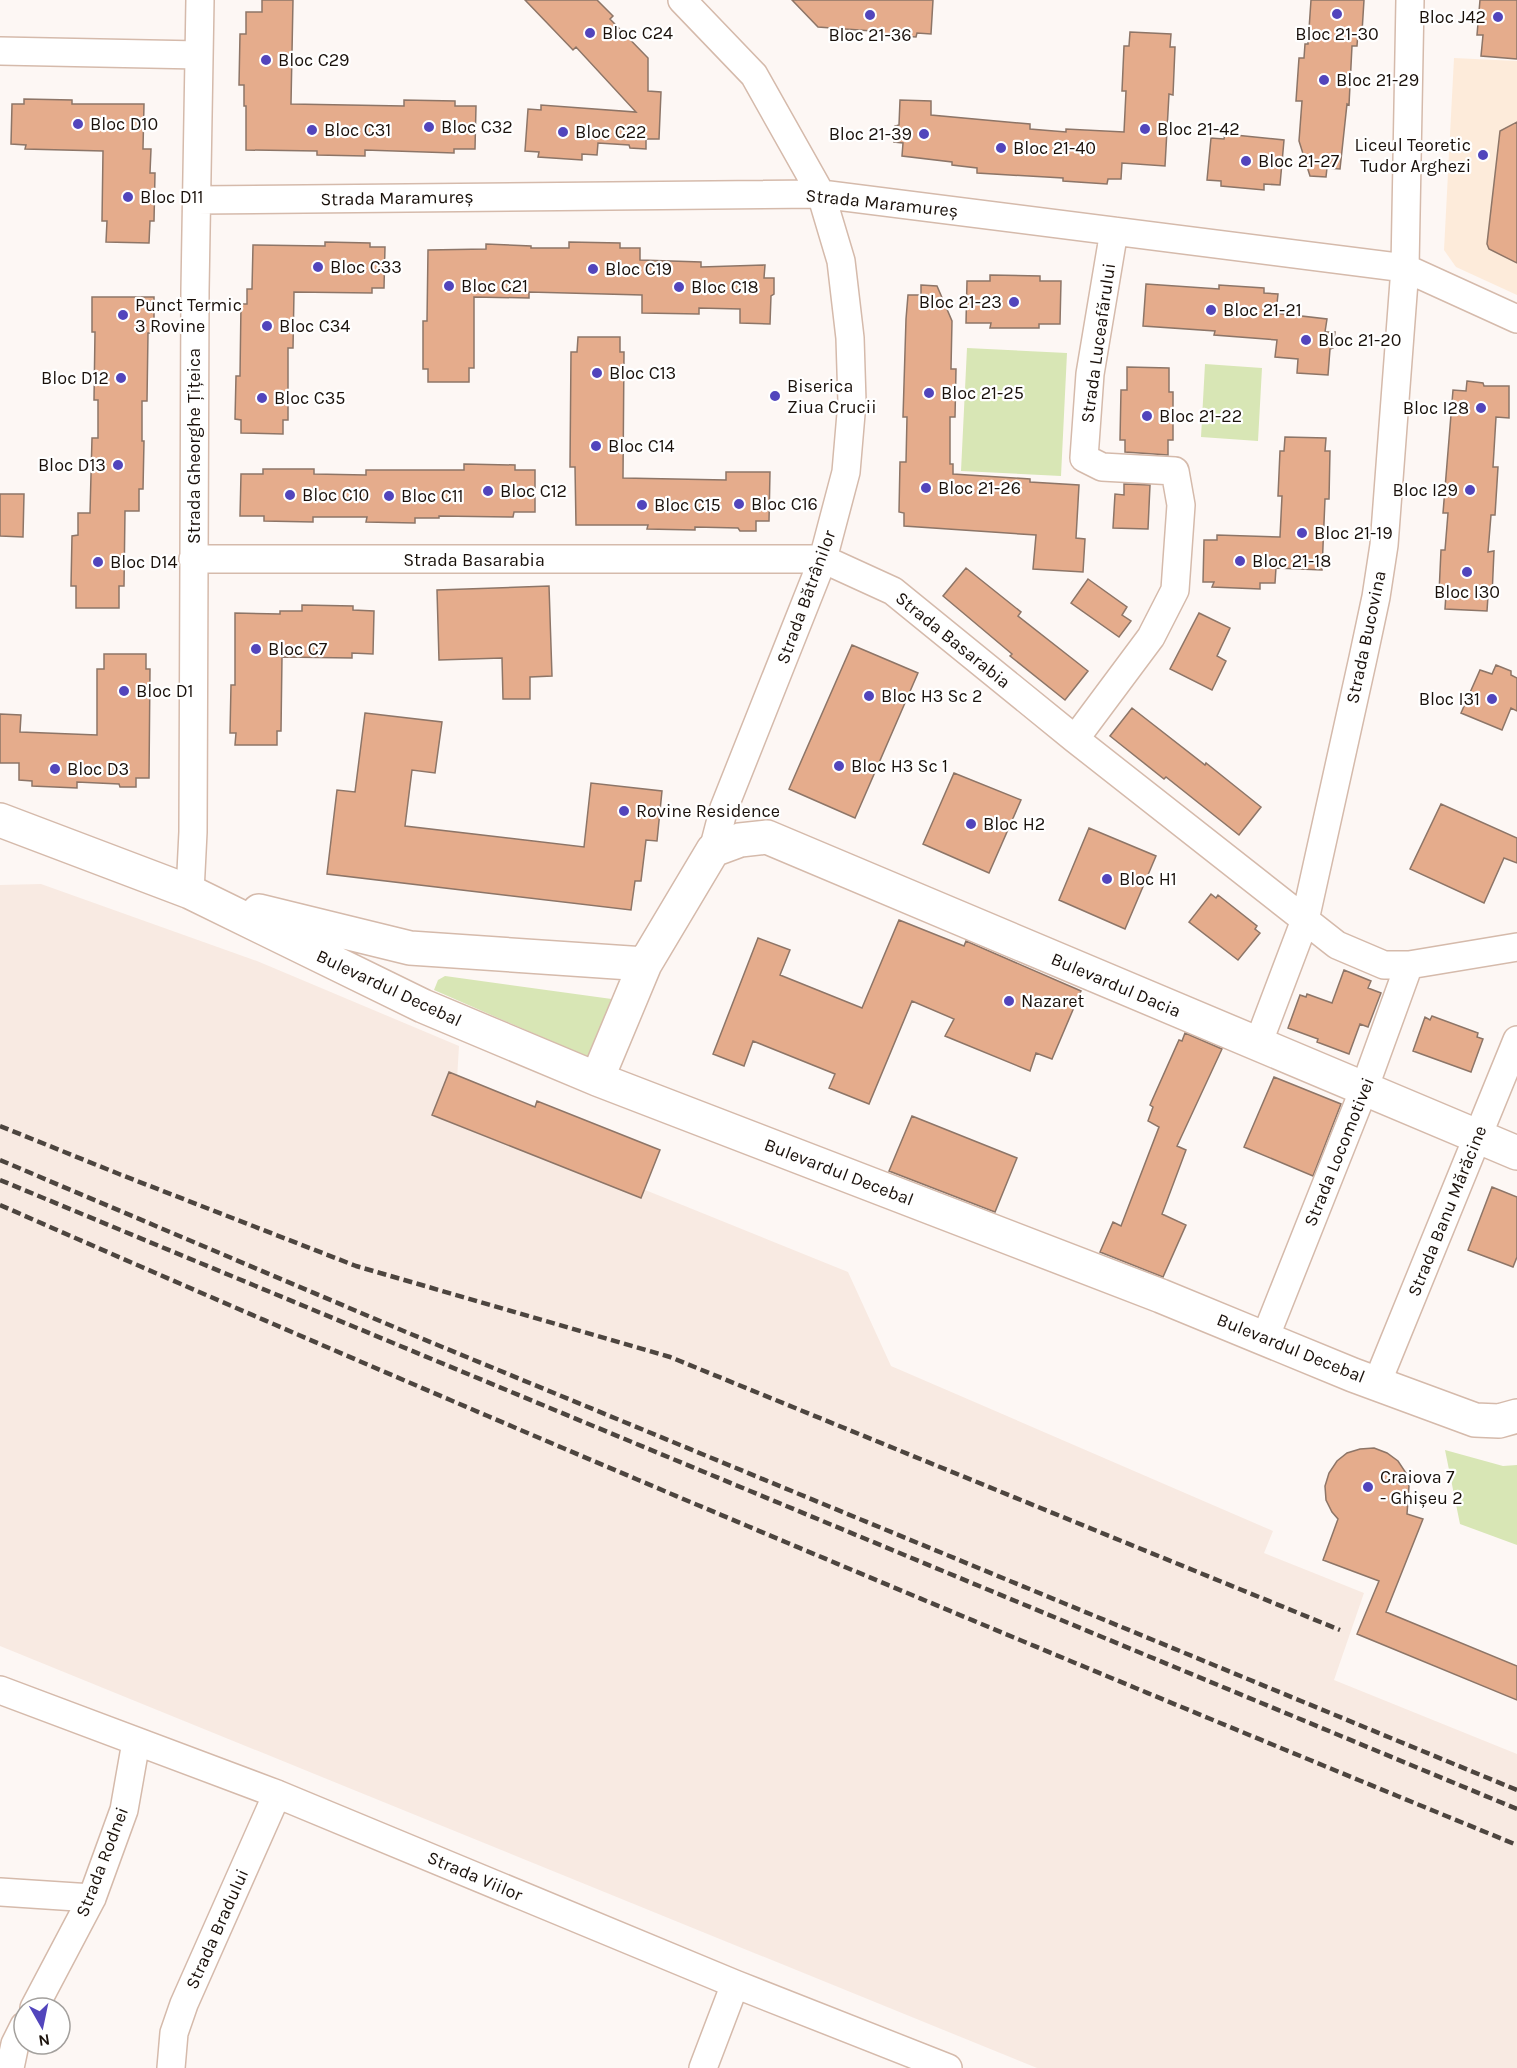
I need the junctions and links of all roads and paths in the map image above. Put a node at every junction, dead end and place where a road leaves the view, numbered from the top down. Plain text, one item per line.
1 (200, 0) edge
2 (682, 0) edge
3 (1410, 0) edge
4 (1429, 0) edge
5 (0, 51) edge
6 (199, 55) junction
7 (1406, 169) junction
8 (821, 194) junction
9 (197, 200) junction
10 (1114, 231) junction
11 (1405, 268) junction
12 (1517, 319) edge
13 (824, 559) junction
14 (193, 560) junction
15 (1076, 739) junction
16 (0, 820) edge
17 (713, 850) junction
18 (190, 892) junction
19 (1305, 920) junction
20 (1517, 947) edge
21 (645, 964) junction
22 (1409, 965) junction
23 (1517, 1040) edge
24 (1258, 1044) junction
25 (597, 1078) junction
26 (1364, 1089) junction
27 (1478, 1137) junction
28 (1517, 1154) edge
29 (1265, 1338) junction
30 (1377, 1383) junction
31 (1508, 1419) edge
32 (0, 1690) edge
33 (136, 1742) junction
34 (277, 1794) junction
35 (0, 1892) edge
36 (92, 1898) junction
37 (735, 1984) junction
38 (40, 1996) edge
39 (171, 2068) edge
40 (703, 2068) edge
41 (948, 2068) edge

1 - 6 street, Strada Gheorghe Țițeica
2 - 8 street, Strada Bătrânilor
3 - 7 street, Strada Bucovina
4 - 7 street, Strada Bucovina
5 - 6 street
6 - 9 street, Strada Gheorghe Țițeica
7 - 11 street, Strada Bucovina
8 - 9 street, Strada Maramureș
8 - 10 street, Strada Maramureș
8 - 13 street, Strada Bătrânilor
9 - 14 street, Strada Gheorghe Țițeica
10 - 11 street, Strada Maramureș
10 - 15 street, Strada Luceafărului
11 - 12 street, Strada Maramureș
11 - 19 street, Strada Bucovina
13 - 14 street, Strada Basarabia
13 - 15 street, Strada Basarabia
13 - 17 street, Strada Bătrânilor
14 - 18 street, Strada Gheorghe Țițeica
15 - 19 street, Strada Basarabia
16 - 18 main road, Bulevardul Decebal
17 - 21 main road, Strada Bătrânilor
17 - 24 main road, Bulevardul Dacia
18 - 21 main road, Bulevardul Decebal
18 - 25 main road, Bulevardul Decebal
19 - 22 street, Strada Basarabia
19 - 24 street, Strada Bucovina
20 - 22 street, Strada Basarabia
21 - 25 main road, Strada Bătrânilor
22 - 26 street, Strada Locomotivei
23 - 27 street, Strada Banu Mărăcine
24 - 26 main road, Bulevardul Dacia
25 - 29 main road, Bulevardul Decebal
26 - 27 main road, Bulevardul Dacia
26 - 29 street, Strada Locomotivei
27 - 28 main road, Bulevardul Dacia
27 - 30 street, Strada Banu Mărăcine
29 - 30 main road, Bulevardul Decebal
30 - 31 main road, Bulevardul Decebal
32 - 33 street, Strada Viilor
33 - 34 street, Strada Viilor
33 - 36 street, Strada Rodnei
34 - 37 street, Strada Viilor
34 - 39 street, Strada Bradului
35 - 36 street
36 - 38 street, Strada Rodnei
37 - 40 street
37 - 41 street, Strada Viilor

